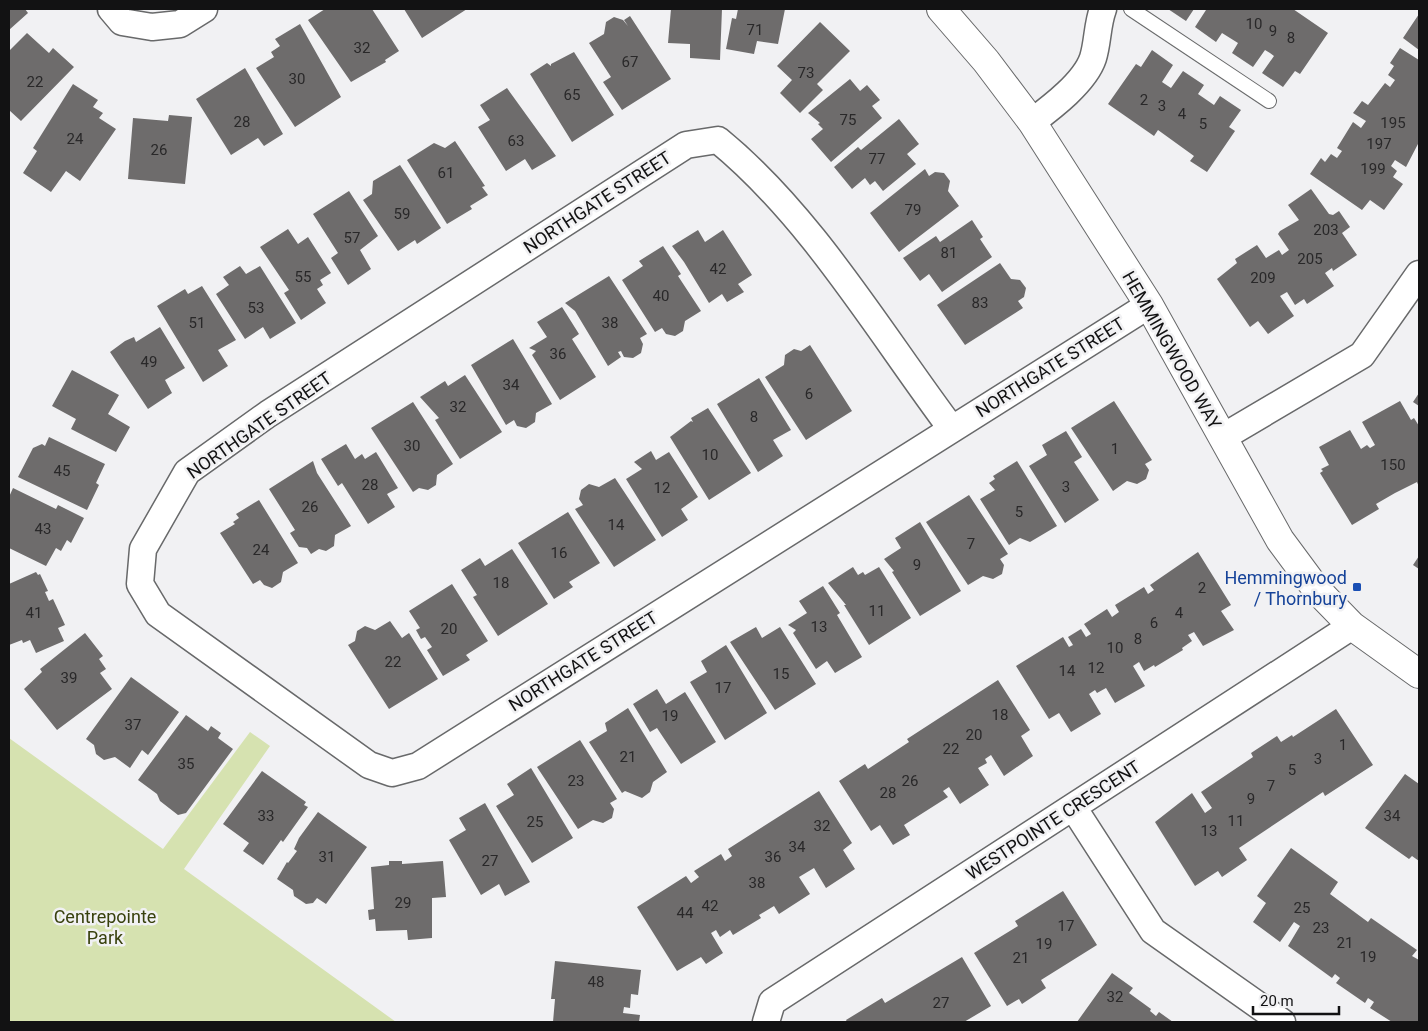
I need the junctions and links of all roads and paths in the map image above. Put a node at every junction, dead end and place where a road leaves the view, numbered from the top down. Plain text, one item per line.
1 (111, 9) edge
2 (204, 9) edge
3 (941, 9) edge
4 (1102, 9) edge
5 (1131, 9) edge
6 (1269, 101) dead end
7 (1032, 122) junction
8 (1419, 274) edge
9 (1149, 305) junction
10 (951, 428) junction
11 (1223, 437) junction
12 (1352, 626) junction
13 (1419, 674) edge
14 (1072, 807) junction
15 (766, 1022) edge
16 (1282, 1022) edge

1 - 2 street
3 - 7 street, HEMMINGWOOD WAY
4 - 7 street
5 - 6 lane
7 - 9 street, HEMMINGWOOD WAY
8 - 11 street
9 - 10 street, NORTHGATE STREET
9 - 11 street, HEMMINGWOOD WAY
10 - 10 street, NORTHGATE STREET
11 - 12 street, HEMMINGWOOD WAY
12 - 13 street, HEMMINGWOOD WAY
12 - 14 street, WESTPOINTE CRESCENT
14 - 15 street, WESTPOINTE CRESCENT
14 - 16 street

